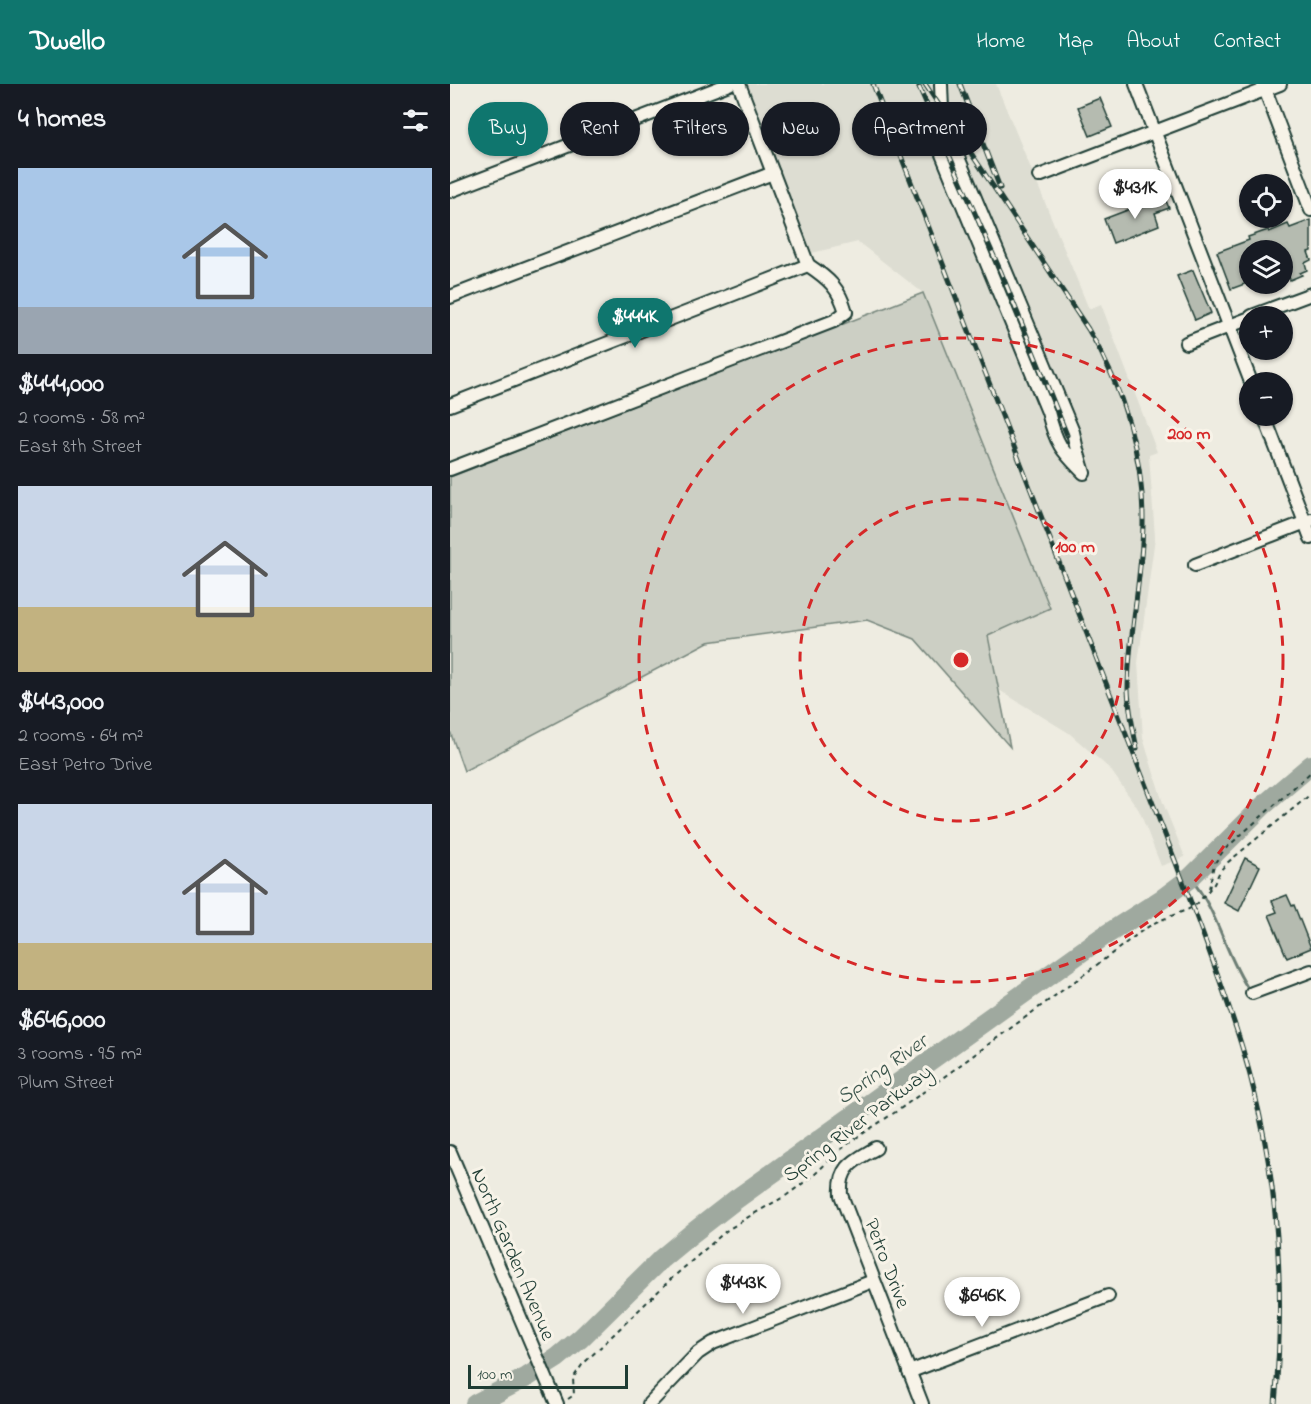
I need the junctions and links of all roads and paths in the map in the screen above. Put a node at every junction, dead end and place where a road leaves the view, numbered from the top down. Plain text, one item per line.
1 (729, 84) edge
2 (739, 84) edge
3 (941, 84) edge
4 (1136, 84) edge
5 (1280, 84) edge
6 (1264, 87) edge
7 (942, 102) edge
8 (1154, 132) junction
9 (943, 156) edge
10 (957, 156) edge
11 (773, 173) junction
12 (1039, 176) dead end
13 (450, 191) edge
14 (1311, 210) edge
15 (808, 265) junction
16 (1311, 294) edge
17 (450, 297) edge
18 (1280, 306) edge
19 (1239, 322) edge
20 (1229, 326) junction
21 (1186, 343) dead end
22 (1247, 372) edge
23 (450, 405) edge
24 (1268, 426) edge
25 (450, 470) edge
26 (1308, 521) edge
27 (1311, 538) edge
28 (1195, 565) dead end
29 (1311, 772) edge
30 (1311, 794) edge
31 (1208, 892) junction
32 (1311, 971) edge
33 (1252, 993) dead end
34 (876, 1149) dead end
35 (450, 1152) edge
36 (873, 1281) junction
37 (1108, 1296) dead end
38 (909, 1372) junction
39 (557, 1404) edge
40 (649, 1404) edge
41 (921, 1404) edge

1 - 13 street
2 - 11 street
3 - 7 street
4 - 8 street
5 - 6 street
6 - 8 street
6 - 14 street
8 - 12 street
8 - 20 street
9 - 10 street
11 - 15 street
11 - 17 street
15 - 23 street
15 - 25 street
16 - 18 street
19 - 20 street
20 - 21 street
20 - 22 street
24 - 26 street
26 - 27 street
26 - 28 street
29 - 31 path, Spring River Parkway
30 - 31 path, Spring River Parkway
31 - 39 path, Spring River Parkway
32 - 33 street
34 - 36 street, Petro Drive
35 - 39 street, North Garden Avenue
36 - 38 street, Petro Drive
36 - 40 street
37 - 38 street
38 - 41 street, Petro Drive

